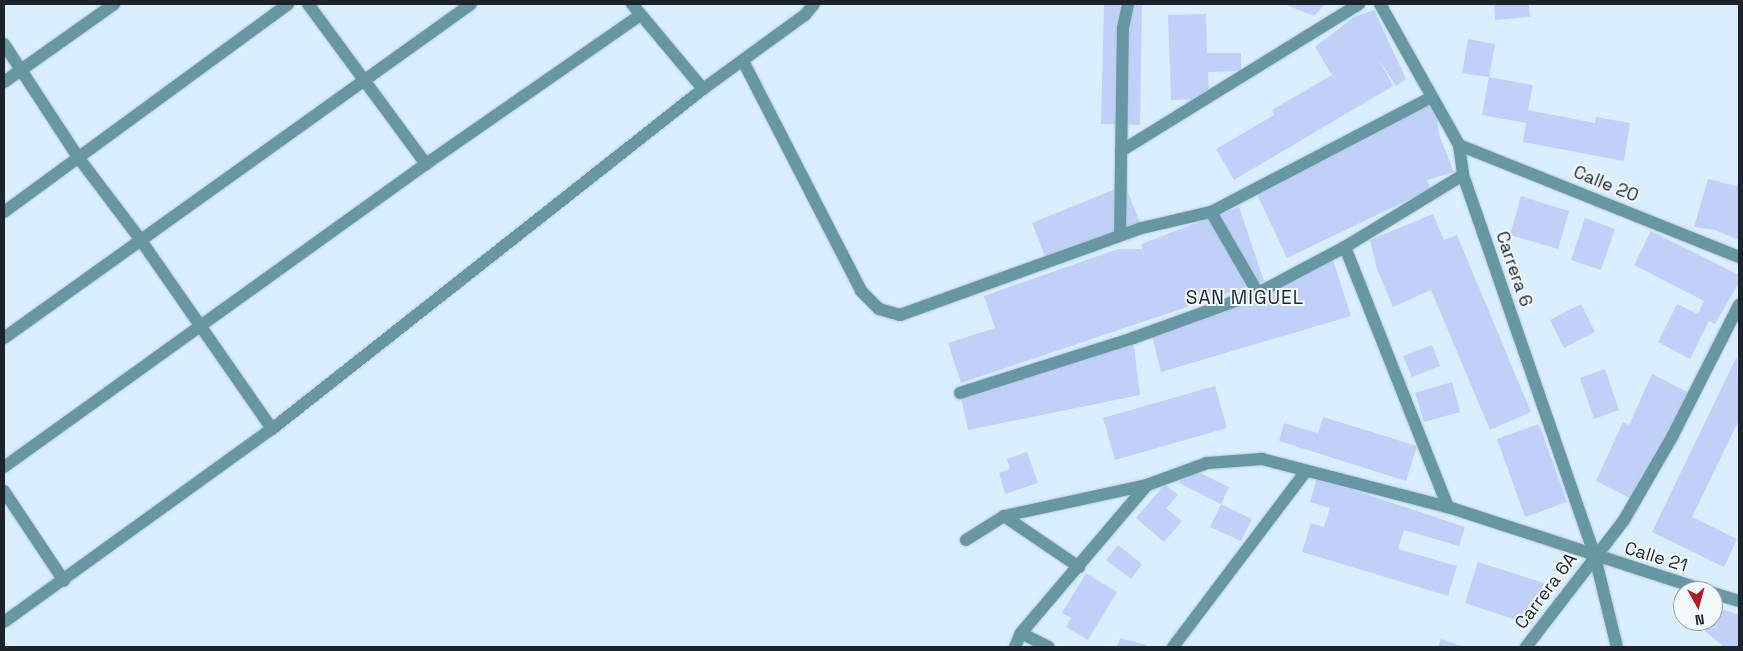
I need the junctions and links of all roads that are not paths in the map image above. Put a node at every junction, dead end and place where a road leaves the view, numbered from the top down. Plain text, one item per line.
1 (114, 4) edge
2 (288, 4) edge
3 (308, 4) edge
4 (471, 4) edge
5 (632, 4) edge
6 (814, 4) edge
7 (1128, 4) edge
8 (1359, 4) edge
9 (1380, 4) edge
10 (640, 16) junction
11 (4, 44) edge
12 (743, 61) junction
13 (20, 71) junction
14 (364, 80) junction
15 (4, 82) edge
16 (703, 89) junction
17 (1432, 97) junction
18 (1459, 145) junction
19 (1121, 151) junction
20 (78, 158) junction
21 (426, 164) junction
22 (1464, 175) junction
23 (4, 212) edge
24 (1211, 212) junction
25 (1120, 235) junction
26 (140, 239) junction
27 (1344, 247) junction
28 (1739, 256) edge
29 (1258, 292) junction
30 (1739, 305) edge
31 (201, 328) junction
32 (4, 338) edge
33 (960, 394) dead end
34 (272, 429) junction
35 (4, 468) edge
36 (1306, 472) junction
37 (1147, 485) junction
38 (4, 492) edge
39 (1448, 508) junction
40 (1004, 516) junction
41 (966, 540) dead end
42 (1594, 557) junction
43 (1079, 567) junction
44 (64, 581) junction
45 (1674, 581) edge
46 (1723, 596) edge
47 (1739, 601) edge
48 (4, 622) edge
49 (1021, 633) junction
50 (1015, 647) edge
51 (1049, 647) edge
52 (1173, 647) edge
53 (1526, 647) edge
54 (1617, 647) edge

1 - 13 street
2 - 20 street
3 - 14 street
4 - 14 street
5 - 10 street
6 - 12 street
7 - 19 street
8 - 19 street
9 - 17 street, Carrera 6
10 - 16 street
10 - 21 street
11 - 13 street
12 - 16 street
12 - 25 street
13 - 15 street
13 - 20 street
14 - 21 street
14 - 26 street
16 - 34 street
17 - 18 street, Carrera 6
17 - 24 street
18 - 22 street, Carrera 6
18 - 28 street, Calle 20
19 - 25 street
20 - 23 street
20 - 26 street
21 - 31 street
22 - 27 street
22 - 42 street, Carrera 6
24 - 25 street
24 - 29 street
26 - 31 street
26 - 32 street
27 - 29 street
27 - 39 street
29 - 33 street
30 - 42 street
31 - 34 street
31 - 35 street
34 - 44 street
36 - 37 street, Calle 21
36 - 39 street, Calle 21
36 - 52 street
37 - 40 street, Calle 21
37 - 43 street
38 - 44 street
39 - 42 street, Calle 21
40 - 41 street
40 - 43 street
42 - 45 street, Calle 21
42 - 53 street, Carrera 6A
42 - 54 street, Carrera 6
43 - 49 street
44 - 48 street
46 - 47 street
49 - 50 street
49 - 51 street

